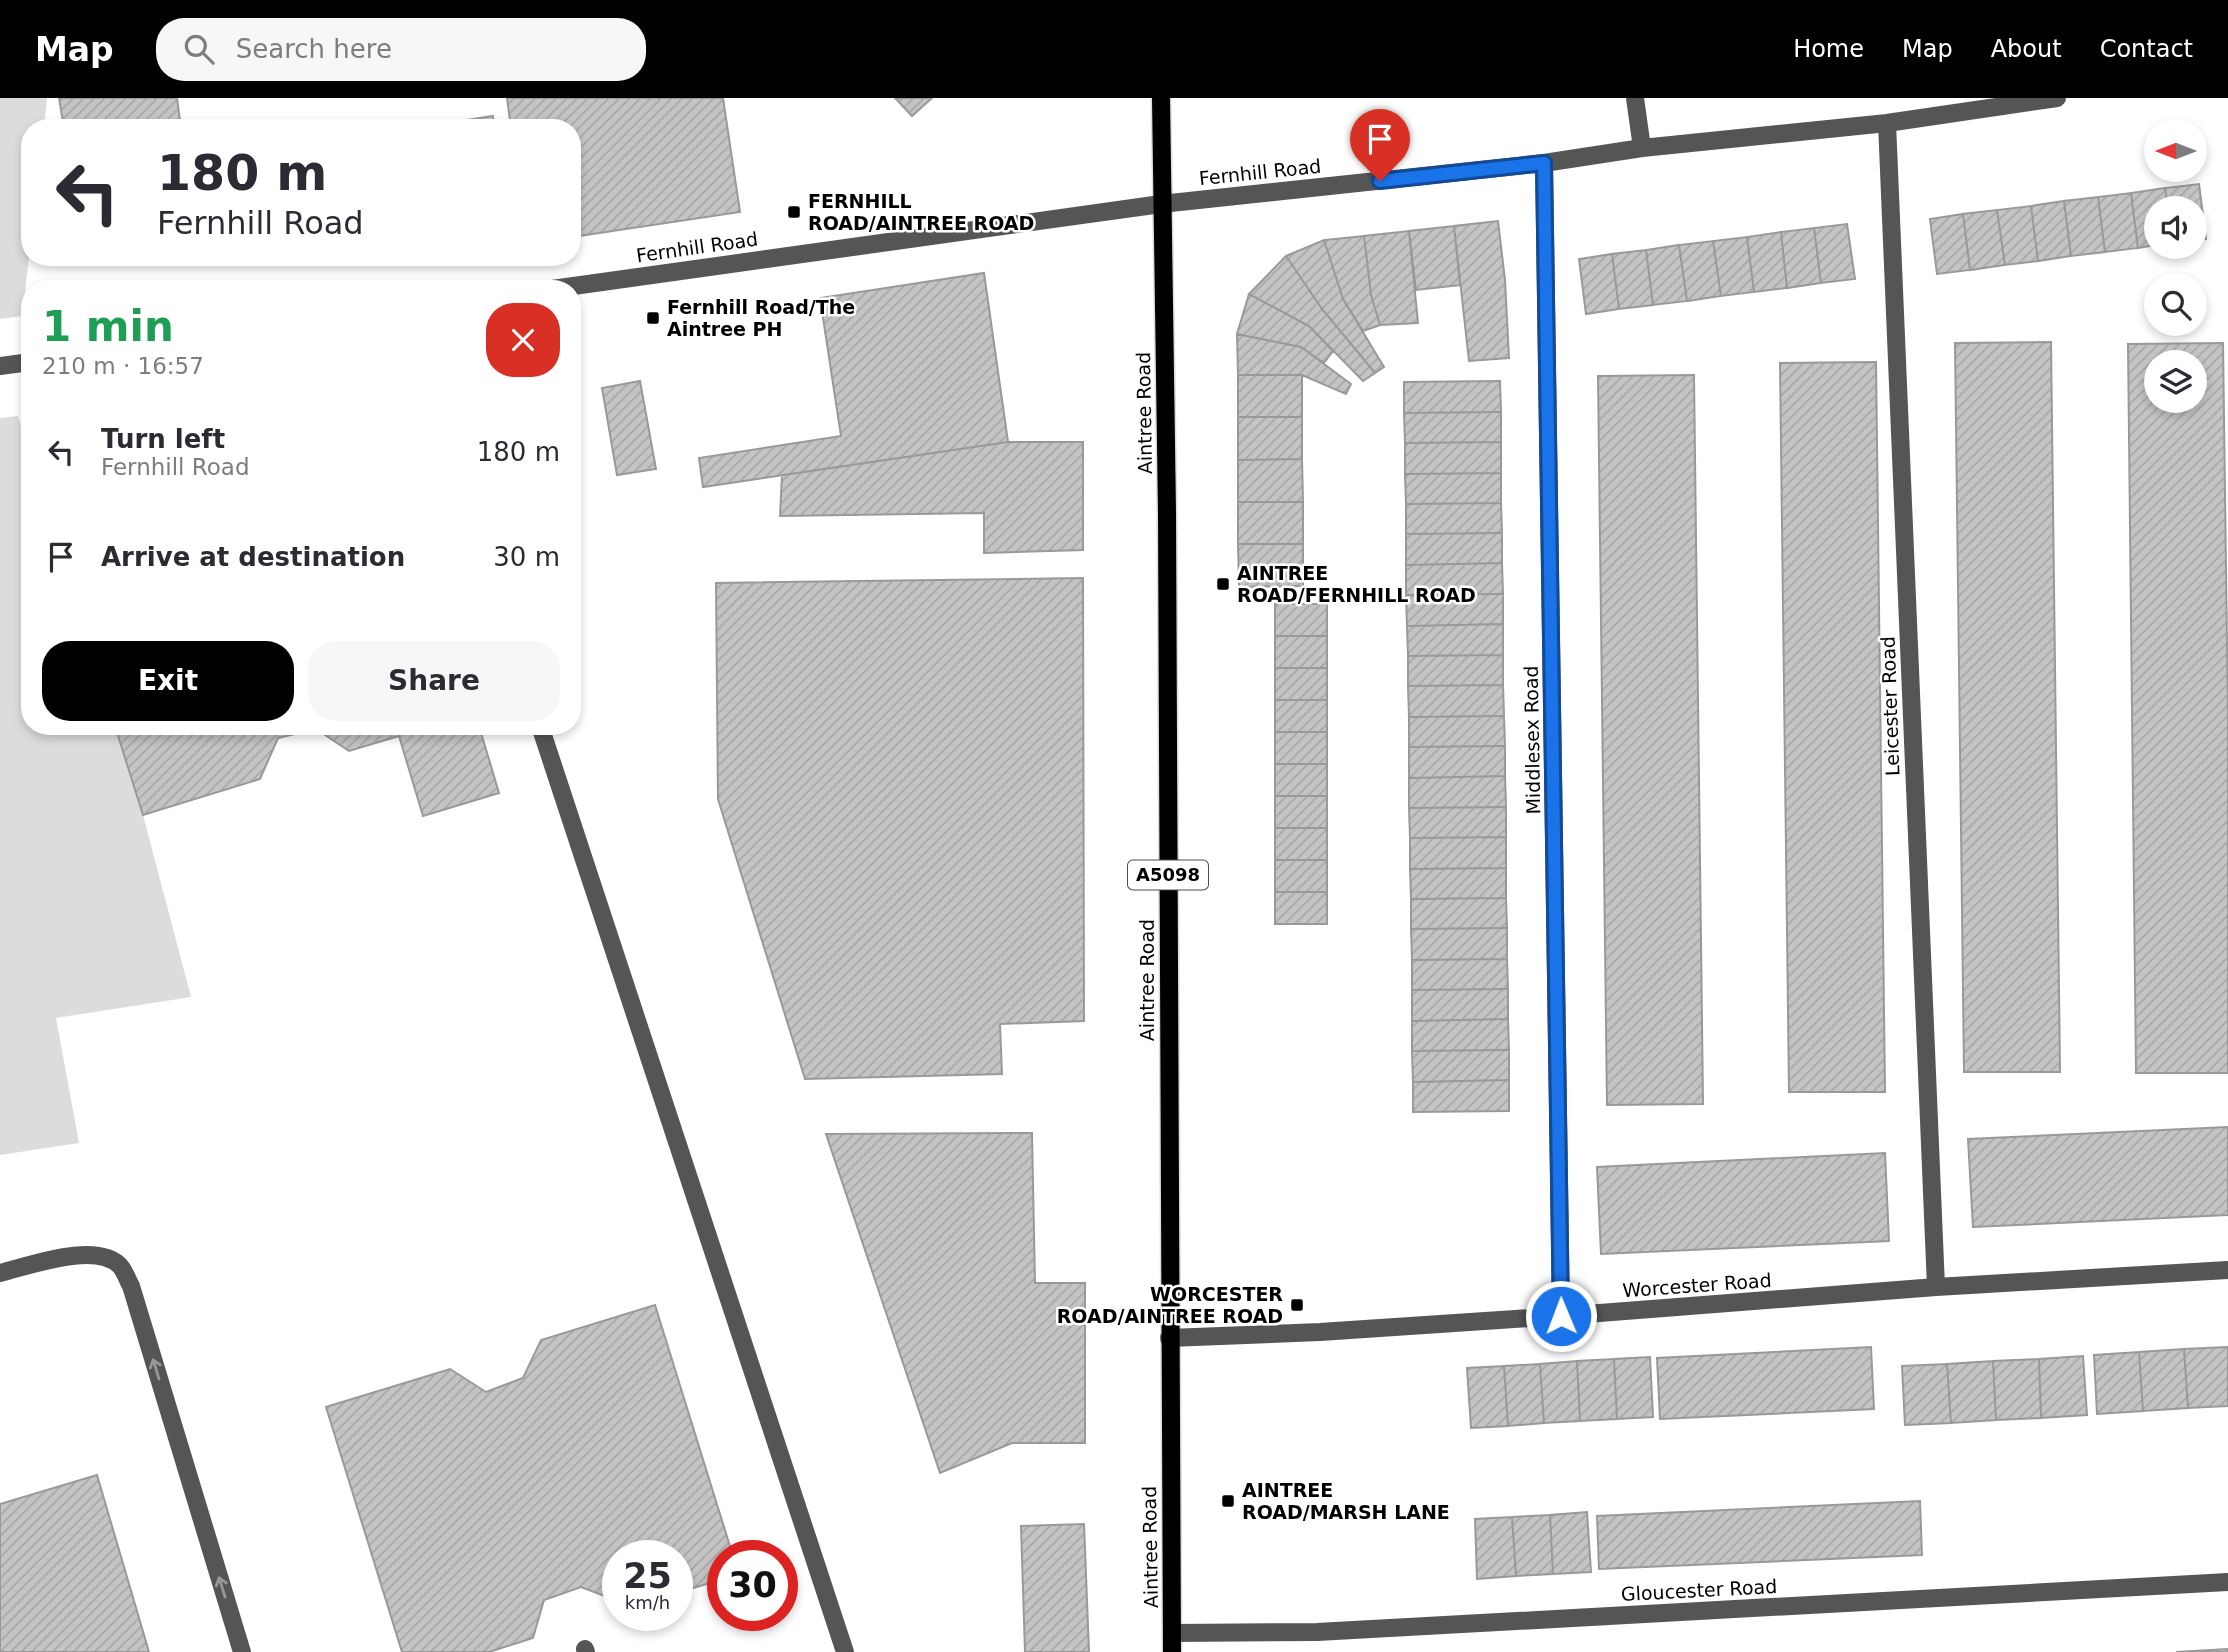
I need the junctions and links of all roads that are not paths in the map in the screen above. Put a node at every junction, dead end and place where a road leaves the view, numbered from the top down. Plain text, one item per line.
1 (1161, 98) edge
2 (1635, 98) edge
3 (2057, 98) edge
4 (1887, 123) junction
5 (1642, 148) junction
6 (1544, 163) junction
7 (1161, 204) junction
8 (581, 285) edge
9 (21, 363) edge
10 (0, 366) edge
11 (543, 735) edge
12 (2228, 1270) edge
13 (0, 1273) edge
14 (1936, 1287) junction
15 (1561, 1316) junction
16 (1169, 1338) junction
17 (2228, 1582) edge
18 (1172, 1633) junction
19 (242, 1652) edge
20 (845, 1652) edge
21 (1172, 1652) edge

1 - 7 main road, Aintree Road / A5098
2 - 5 street
3 - 4 street, Fernhill Road
4 - 5 street, Fernhill Road
4 - 14 street, Leicester Road
5 - 6 street, Fernhill Road
6 - 7 street, Fernhill Road
6 - 15 street, Middlesex Road
7 - 8 street, Fernhill Road
7 - 16 main road, Aintree Road / A5098
9 - 10 street
11 - 20 street
12 - 14 street, Worcester Road
19 -> 13 street
14 - 15 street, Worcester Road
15 - 16 street, Worcester Road
16 - 18 main road, Aintree Road / A5098
17 - 18 street, Gloucester Road
18 - 21 main road, Aintree Road / A5098

